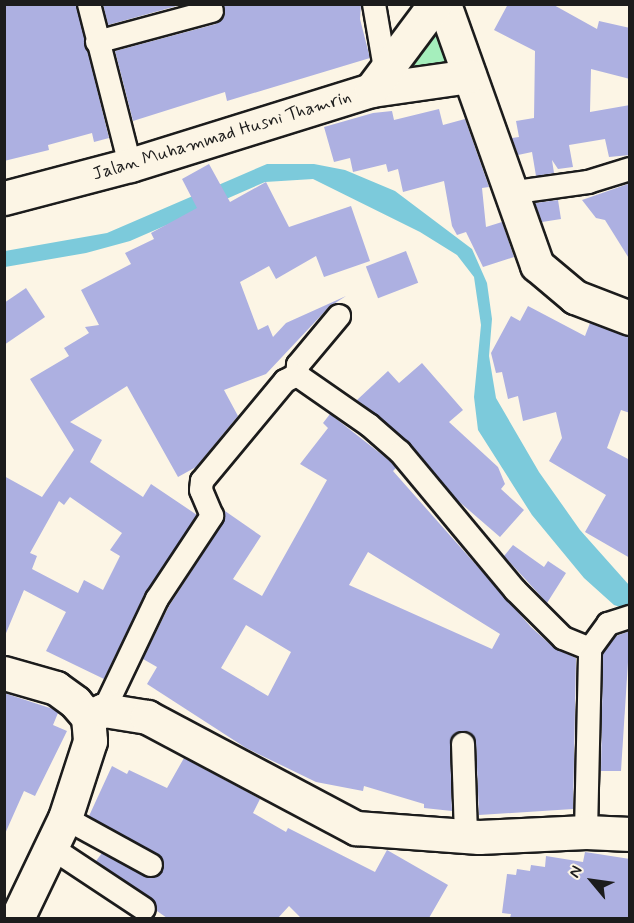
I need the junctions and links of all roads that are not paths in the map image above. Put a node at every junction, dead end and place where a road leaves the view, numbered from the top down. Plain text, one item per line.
1 (88, 4) edge
2 (374, 4) edge
3 (435, 4) edge
4 (444, 4) edge
5 (212, 11) dead end
6 (97, 42) junction
7 (470, 76) junction
8 (379, 82) junction
9 (130, 165) junction
10 (630, 169) edge
11 (509, 193) junction
12 (4, 198) edge
13 (339, 316) dead end
14 (630, 318) edge
15 (297, 375) junction
16 (630, 617) edge
17 (590, 649) junction
18 (4, 673) edge
19 (96, 713) junction
20 (463, 744) dead end
21 (65, 818) junction
22 (586, 832) junction
23 (630, 834) edge
24 (466, 836) junction
25 (52, 848) junction
26 (151, 865) dead end
27 (144, 909) dead end
28 (17, 918) edge

1 - 6 street
2 - 8 street
3 - 8 main road
4 - 7 main road
5 - 6 street
6 - 9 street
7 - 8 main road, Jalan Muhammad Husni Thamrin
7 - 11 main road
8 - 9 main road, Jalan Muhammad Husni Thamrin
9 - 12 main road, Jalan Muhammad Husni Thamrin
10 - 11 street
11 - 14 main road
13 - 15 street
15 - 17 street
15 - 19 street
16 - 17 street
17 - 22 street
18 - 19 main road
19 - 21 main road
19 - 24 main road
20 - 24 street
21 - 25 main road
21 - 26 street
22 - 23 main road
22 - 24 main road
25 - 27 street
25 - 28 main road

